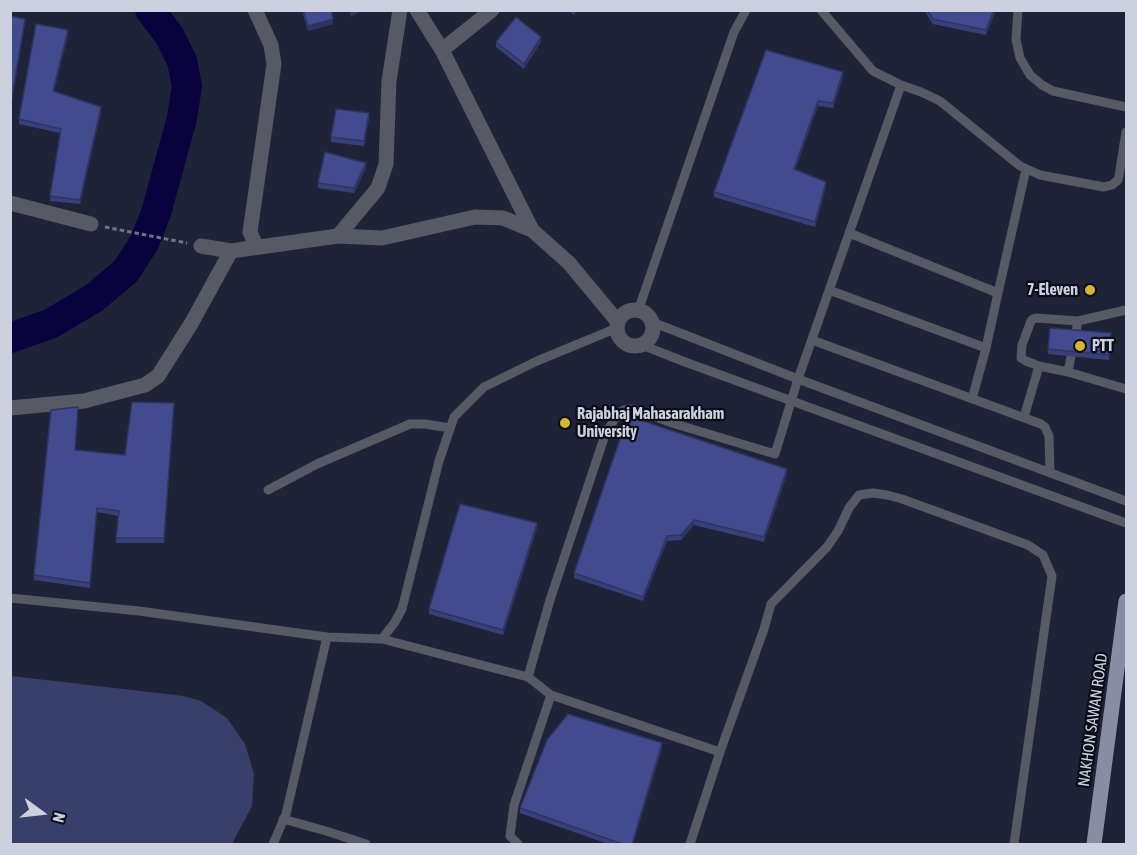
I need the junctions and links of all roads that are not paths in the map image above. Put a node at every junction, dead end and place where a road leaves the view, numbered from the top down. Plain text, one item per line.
1 (255, 10) edge
2 (400, 10) edge
3 (417, 10) edge
4 (492, 10) edge
5 (746, 10) edge
6 (821, 10) edge
7 (1017, 10) edge
8 (442, 50) junction
9 (900, 85) junction
10 (1126, 107) edge
11 (1126, 132) edge
12 (1026, 169) junction
13 (10, 203) edge
14 (91, 224) road end
15 (532, 230) junction
16 (849, 234) junction
17 (338, 236) junction
18 (201, 246) road end
19 (256, 246) junction
20 (231, 250) junction
21 (829, 290) junction
22 (998, 293) junction
23 (1126, 310) edge
24 (638, 311) junction
25 (1078, 321) junction
26 (652, 322) junction
27 (617, 325) junction
28 (812, 340) junction
29 (642, 345) junction
30 (986, 348) junction
31 (1039, 366) junction
32 (1068, 372) junction
33 (798, 379) junction
34 (1126, 389) edge
35 (972, 399) junction
36 (791, 400) junction
37 (10, 408) edge
38 (1024, 417) junction
39 (450, 428) junction
40 (1050, 472) junction
41 (268, 490) dead end
42 (1126, 501) edge
43 (1126, 523) edge
44 (10, 598) edge
45 (1126, 601) edge
46 (327, 637) junction
47 (382, 639) junction
48 (528, 677) junction
49 (551, 695) junction
50 (720, 752) junction
51 (283, 819) junction
52 (273, 844) edge
53 (366, 844) edge
54 (518, 844) edge
55 (690, 844) edge
56 (1014, 844) edge
57 (1094, 844) edge

1 - 19 street
2 - 17 street
3 - 8 street
4 - 8 street
5 - 24 lane
6 - 9 lane
7 - 10 lane
8 - 15 street
9 - 12 lane
9 - 16 lane
11 - 12 lane
12 - 22 lane
13 - 14 street
15 - 17 street
15 - 27 street
16 - 21 lane
16 - 22 lane
17 - 19 street
18 - 20 street
19 - 20 street
20 - 37 street
21 - 28 lane
21 - 30 lane
22 - 30 lane
23 - 25 lane
24 - 26 street
24 - 27 street
25 - 31 lane
25 - 32 lane
26 - 29 street
26 - 33 lane
27 - 29 street
27 - 39 lane
28 - 33 lane
28 - 35 lane
29 - 36 lane
30 - 35 lane
31 - 32 lane
31 - 38 lane
32 - 34 lane
33 - 36 lane
33 - 40 lane
35 - 38 lane
36 - 43 lane
36 - 48 lane
38 - 40 lane
39 - 41 lane
39 - 47 lane
40 - 42 lane
44 - 46 lane
45 - 57 main road, NAKHON SAWAN ROAD
46 - 47 lane
46 - 51 lane
47 - 48 lane
48 - 49 lane
49 - 50 lane
49 - 54 lane
50 - 55 lane
50 - 56 lane
51 - 52 lane
51 - 53 lane

